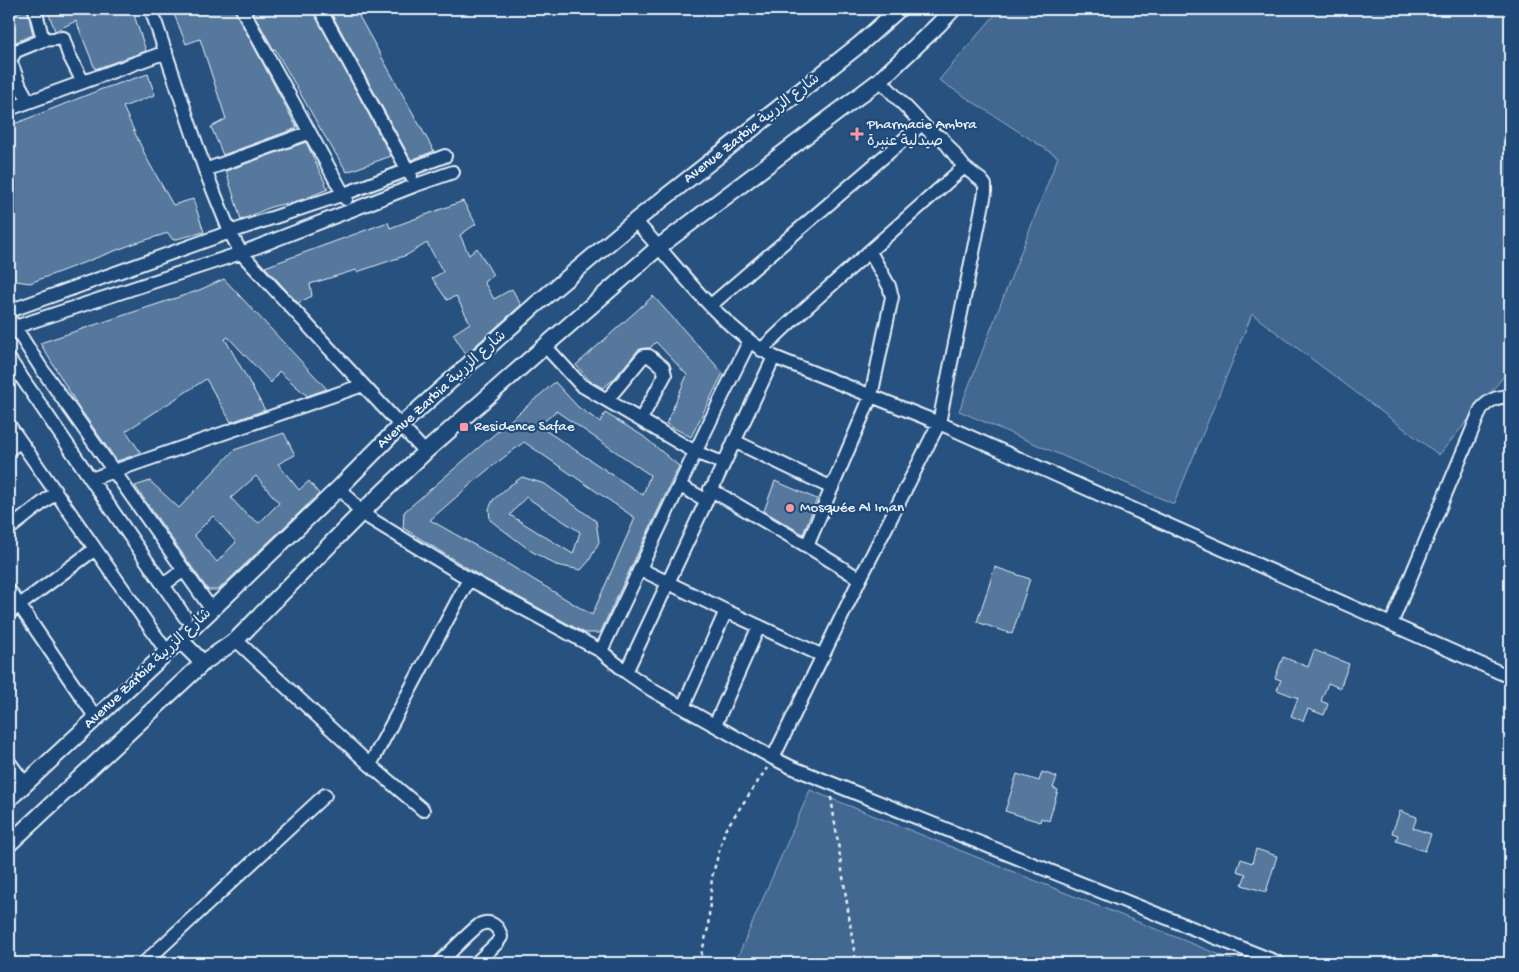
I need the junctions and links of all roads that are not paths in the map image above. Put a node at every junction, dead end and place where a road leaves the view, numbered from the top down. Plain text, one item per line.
1 (35, 9) edge
2 (151, 9) edge
3 (242, 9) edge
4 (320, 9) edge
5 (899, 9) edge
6 (953, 9) edge
7 (43, 40) junction
8 (166, 52) junction
9 (880, 80) junction
10 (82, 82) junction
11 (29, 102) junction
12 (9, 109) edge
13 (922, 124) junction
14 (308, 133) junction
15 (446, 156) dead end
16 (964, 167) junction
17 (408, 169) junction
18 (205, 170) junction
19 (453, 172) dead end
20 (416, 185) junction
21 (344, 194) junction
22 (350, 211) junction
23 (635, 221) junction
24 (230, 232) junction
25 (660, 246) junction
26 (176, 251) junction
27 (870, 252) junction
28 (241, 253) junction
29 (186, 271) junction
30 (711, 305) junction
31 (9, 311) edge
32 (12, 322) edge
33 (749, 342) junction
34 (545, 346) junction
35 (762, 350) junction
36 (774, 357) junction
37 (9, 359) edge
38 (41, 368) junction
39 (23, 381) junction
40 (363, 385) junction
41 (871, 396) junction
42 (1510, 396) edge
43 (607, 400) junction
44 (641, 419) junction
45 (938, 423) junction
46 (9, 425) edge
47 (400, 426) junction
48 (734, 441) junction
49 (19, 442) junction
50 (9, 450) edge
51 (425, 452) junction
52 (694, 452) junction
53 (723, 463) junction
54 (113, 471) junction
55 (90, 479) junction
56 (680, 486) junction
57 (340, 487) junction
58 (832, 488) junction
59 (55, 493) junction
60 (708, 495) junction
61 (361, 512) junction
62 (9, 529) edge
63 (807, 546) junction
64 (95, 549) junction
65 (640, 569) junction
66 (184, 570) junction
67 (469, 579) junction
68 (860, 579) junction
69 (668, 584) junction
70 (163, 585) junction
71 (9, 590) edge
72 (14, 609) edge
73 (212, 610) junction
74 (726, 612) junction
75 (185, 617) dead end
76 (1390, 624) junction
77 (758, 626) junction
78 (180, 640) junction
79 (236, 640) junction
80 (601, 651) junction
81 (167, 652) junction
82 (823, 656) junction
83 (203, 662) junction
84 (626, 672) junction
85 (1510, 677) edge
86 (683, 707) junction
87 (96, 718) junction
88 (715, 725) junction
89 (773, 758) junction
90 (9, 762) edge
91 (370, 765) junction
92 (25, 784) junction
93 (325, 795) dead end
94 (9, 798) edge
95 (423, 810) dead end
96 (9, 844) edge
97 (144, 963) edge
98 (439, 963) edge
99 (476, 963) edge
100 (1279, 963) edge

1 - 7 street
2 - 8 street
3 - 14 street
4 - 17 street
5 - 23 main road, Avenue Zarbia شارع الزربية
6 - 9 main road
7 - 10 street
7 - 11 street
8 - 10 street
8 - 18 street
9 - 13 street
9 - 25 main road
10 - 11 street
11 - 12 street
13 - 16 street
13 - 30 street
14 - 18 street
14 - 21 street
15 - 17 street
16 - 27 street
16 - 45 street
17 - 20 street
17 - 21 street
18 - 24 street
19 - 20 street
20 - 22 street
21 - 22 street
21 - 24 street
22 - 28 street
23 - 25 street
23 - 47 main road, Avenue Zarbia شارع الزربية
24 - 26 street
24 - 28 street
25 - 30 street
25 - 34 main road
26 - 29 street
26 - 31 street
27 - 35 street
27 - 41 street
28 - 29 street
28 - 40 street
29 - 32 street
30 - 33 street
32 - 38 street
33 - 35 street
33 - 52 street
34 - 43 street
34 - 51 main road
35 - 36 street
36 - 41 street
36 - 48 street
37 - 39 street
38 - 39 street
38 - 54 street
39 - 55 street
40 - 47 street
40 - 54 street
41 - 45 street
41 - 58 street
42 - 76 street
43 - 44 street
43 - 44 street
44 - 52 street
45 - 68 street
45 - 76 street
46 - 49 street
47 - 51 street
47 - 57 main road, Avenue Zarbia شارع الزربية
48 - 53 street
48 - 58 street
49 - 50 street
49 - 59 street
51 - 61 main road
52 - 53 street
52 - 56 street
53 - 60 street
54 - 55 street
54 - 66 street
55 - 70 street
56 - 60 street
56 - 65 street
57 - 61 street
57 - 73 main road, Avenue Zarbia شارع الزربية
58 - 63 street
59 - 62 street
59 - 64 street
60 - 63 street
60 - 69 street
61 - 67 street
61 - 79 main road
63 - 68 street
64 - 72 street
64 - 81 street
65 - 69 street
65 - 80 street
66 - 70 street
66 - 73 street
67 - 80 street
67 - 91 street
68 - 82 street
69 - 74 street
69 - 84 street
70 - 75 street
71 - 72 street
72 - 87 street
73 - 78 main road, Avenue Zarbia شارع الزربية
74 - 77 street
74 - 86 street
76 - 85 street
77 - 82 street
77 - 88 street
78 - 81 main road, Avenue Zarbia شارع الزربية
78 - 83 main road
79 - 83 main road
79 - 91 street
80 - 84 street
81 - 87 main road, Avenue Zarbia شارع الزربية
82 - 89 street
83 - 96 main road
84 - 86 street
86 - 88 street
87 - 92 main road, Avenue Zarbia شارع الزربية
88 - 89 street
89 - 100 street
90 - 92 street
91 - 95 street
92 - 94 main road, Avenue Zarbia شارع الزربية
93 - 97 street
98 - 99 street

